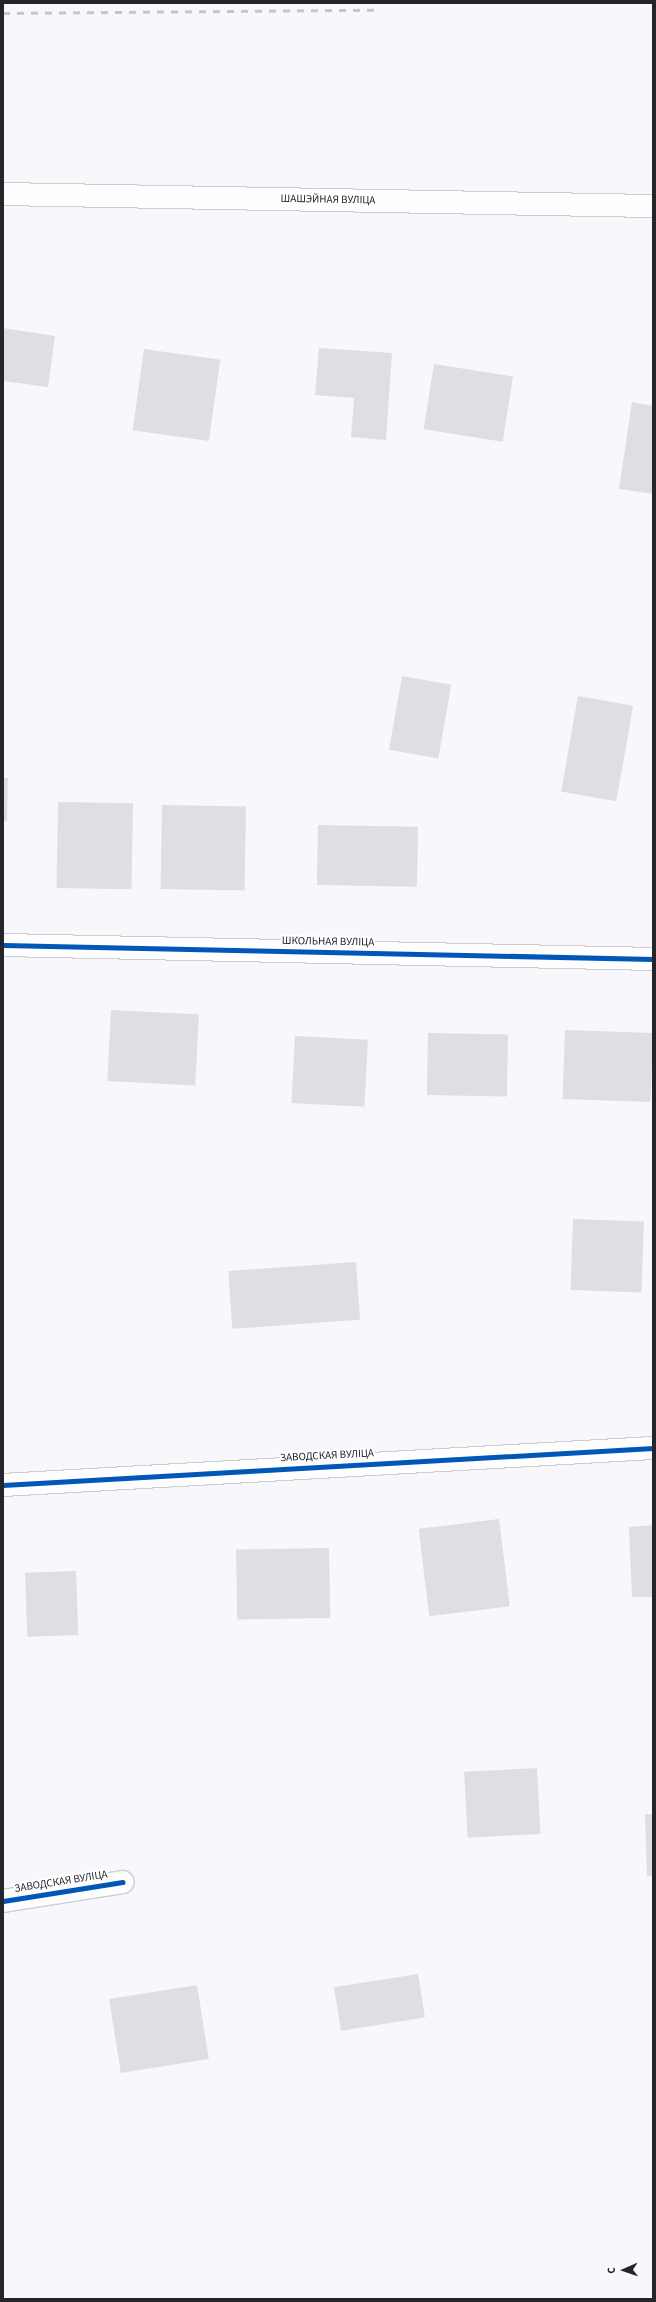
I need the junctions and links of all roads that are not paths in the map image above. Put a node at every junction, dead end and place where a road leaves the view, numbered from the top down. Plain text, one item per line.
1 (3, 194) edge
2 (653, 206) edge
3 (3, 945) edge
4 (653, 959) edge
5 (653, 1448) edge
6 (3, 1485) edge
7 (123, 1882) dead end
8 (3, 1901) edge

1 - 2 street, ШАШЭЙНАЯ ВУЛІЦА
3 - 4 street, ШКОЛЬНАЯ ВУЛІЦА
5 - 6 street, ЗАВОДСКАЯ ВУЛІЦА
7 - 8 street, ЗАВОДСКАЯ ВУЛІЦА

